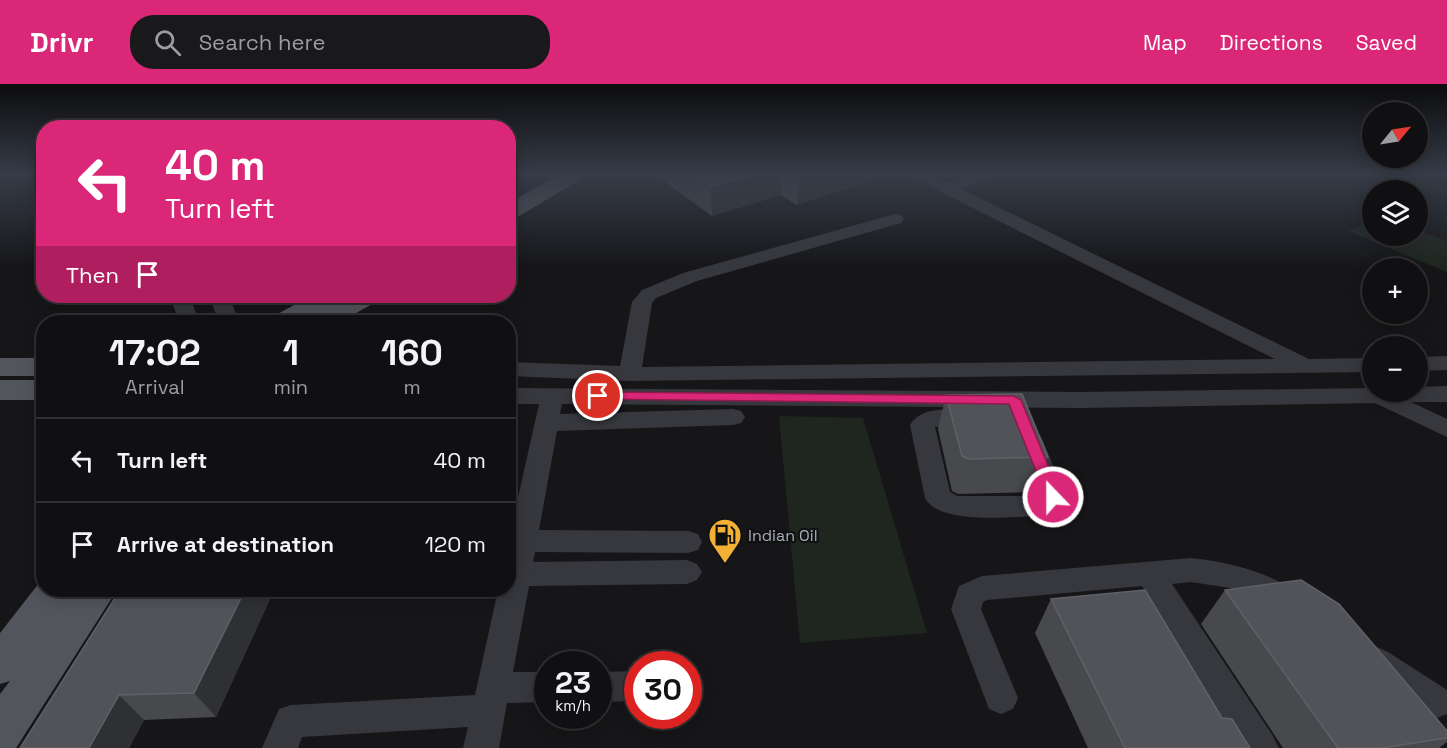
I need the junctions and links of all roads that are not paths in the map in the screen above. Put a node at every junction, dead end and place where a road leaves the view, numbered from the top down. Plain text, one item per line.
1 (981, 206) edge
2 (895, 219) dead end
3 (316, 303) edge
4 (355, 303) edge
5 (296, 315) edge
6 (333, 315) edge
7 (1447, 363) edge
8 (1428, 364) edge
9 (1362, 365) edge
10 (0, 367) edge
11 (36, 367) edge
12 (1307, 367) junction
13 (516, 369) edge
14 (630, 374) junction
15 (0, 390) edge
16 (36, 390) edge
17 (1362, 390) edge
18 (1447, 394) edge
19 (1428, 395) edge
20 (516, 398) edge
21 (1362, 398) edge
22 (1390, 402) edge
23 (550, 409) junction
24 (1018, 409) junction
25 (733, 417) dead end
26 (1447, 429) edge
27 (523, 542) junction
28 (688, 542) dead end
29 (687, 572) dead end
30 (516, 574) joint
31 (1150, 574) junction
32 (1115, 577) junction
33 (52, 597) edge
34 (92, 597) edge
35 (511, 597) edge
36 (1132, 607) edge
37 (1308, 617) edge
38 (1358, 650) edge
39 (0, 664) edge
40 (534, 690) edge
41 (1002, 698) dead end
42 (491, 699) junction
43 (1437, 702) dead end
44 (0, 732) edge
45 (280, 748) edge
46 (481, 748) edge
47 (1261, 748) edge

1 - 12 street
2 - 14 street
3 - 5 main road
4 - 6 main road
7 - 8 street
9 - 12 street
10 - 11 main road
12 - 14 street
12 - 17 street
13 - 14 street
15 - 16 main road
18 - 19 street
20 - 23 street
21 - 24 street
22 - 26 street
23 - 24 street
23 - 25 street
23 - 27 street
24 - 24 street
27 - 28 street
27 - 30 street
29 - 30 street
31 - 32 street
31 - 37 street
31 - 47 street
32 - 36 street
32 - 41 street
33 - 39 main road
34 - 44 main road
35 - 42 street
38 - 43 street
40 - 42 street
42 - 45 street
42 - 46 street

